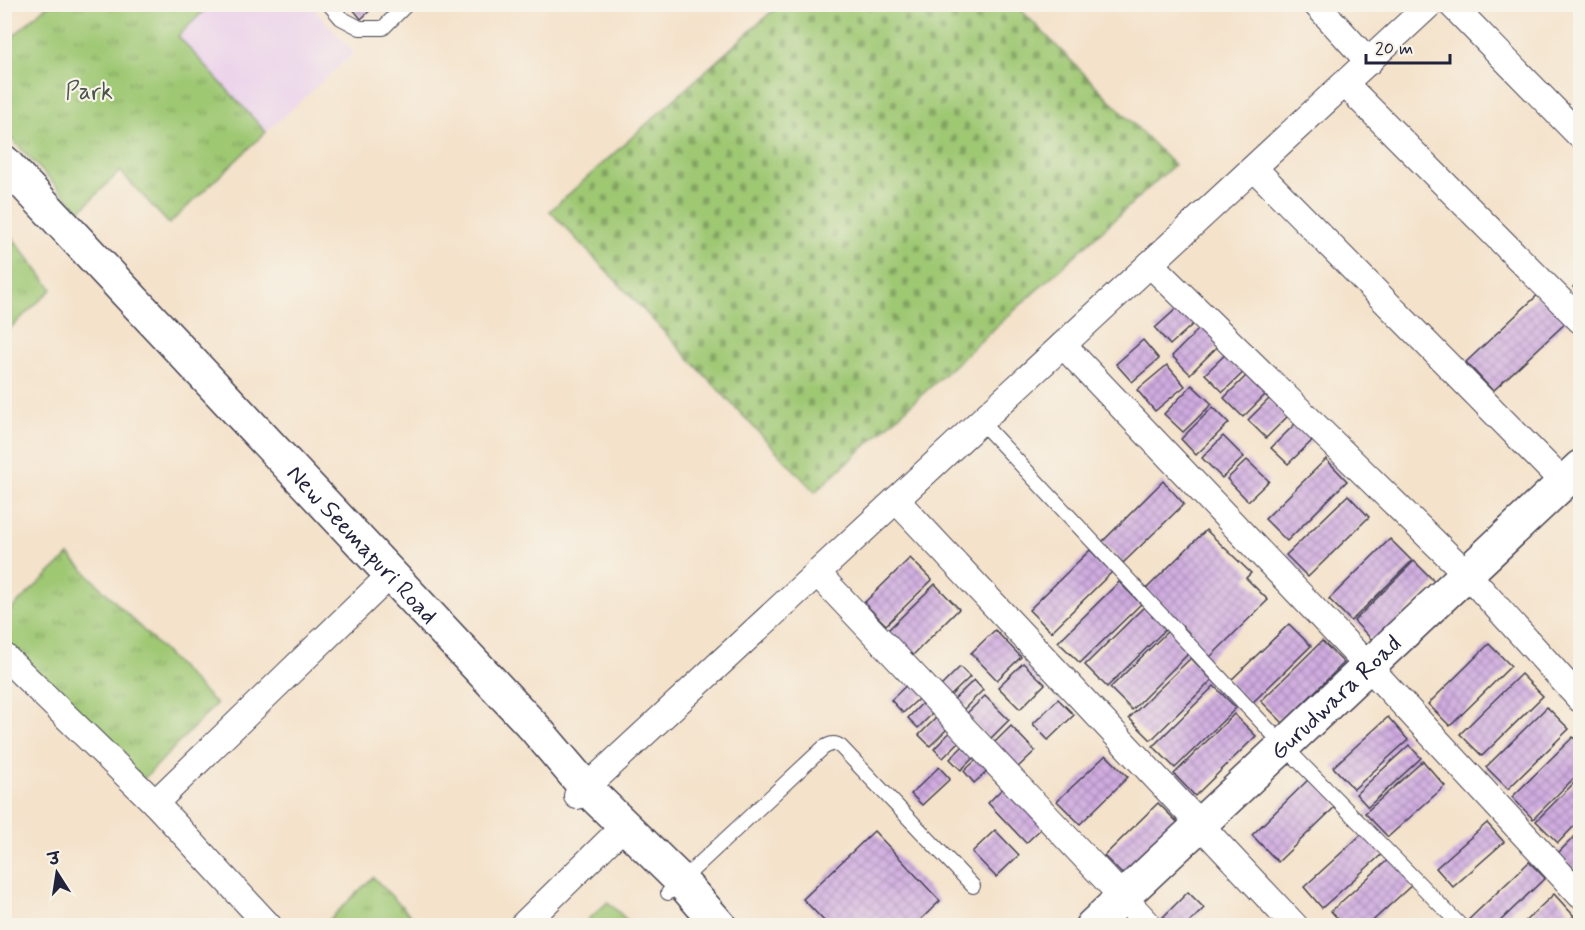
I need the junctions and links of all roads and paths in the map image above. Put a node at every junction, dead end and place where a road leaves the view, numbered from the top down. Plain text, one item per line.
1 (329, 4) edge
2 (407, 4) edge
3 (1316, 4) edge
4 (1430, 4) edge
5 (1451, 4) edge
6 (1368, 62) junction
7 (1345, 84) junction
8 (1581, 136) edge
9 (4, 162) edge
10 (1254, 168) junction
11 (4, 190) edge
12 (1150, 264) junction
13 (1581, 320) edge
14 (1063, 345) junction
15 (981, 422) junction
16 (1572, 475) edge
17 (896, 500) junction
18 (817, 573) junction
19 (1467, 574) junction
20 (379, 586) junction
21 (4, 656) edge
22 (1368, 666) junction
23 (1581, 699) edge
24 (1284, 746) junction
25 (581, 792) junction
26 (155, 803) junction
27 (1200, 825) junction
28 (615, 836) junction
29 (973, 886) dead end
30 (675, 887) junction
31 (1581, 895) edge
32 (1122, 897) junction
33 (269, 926) edge
34 (522, 926) edge
35 (698, 926) edge
36 (720, 926) edge
37 (1092, 926) edge
38 (1150, 926) edge
39 (1295, 926) edge
40 (1461, 926) edge

1 - 2 lane
3 - 6 street
4 - 6 street
5 - 8 street
6 - 7 street
7 - 10 street
7 - 13 street
9 - 25 main road, New Seemapuri Road
10 - 12 street
10 - 16 street
11 - 20 main road, New Seemapuri Road
12 - 14 street
12 - 19 street
14 - 15 street
14 - 22 street
15 - 17 street
15 - 24 lane
16 - 19 main road, Gurudwara Road
17 - 18 street
17 - 27 street
18 - 25 street
18 - 32 street
19 - 22 main road, Gurudwara Road
19 - 23 street
20 - 25 main road, New Seemapuri Road
20 - 26 street
21 - 26 street
22 - 24 main road, Gurudwara Road
22 - 31 street
24 - 27 main road, Gurudwara Road
24 - 40 lane
25 - 28 main road, New Seemapuri Road
25 - 30 main road, New Seemapuri Road
26 - 33 street
27 - 32 main road, Gurudwara Road
27 - 39 street
28 - 30 main road, New Seemapuri Road
28 - 34 street
29 - 30 lane
30 - 35 main road, New Seemapuri Road
30 - 36 main road, New Seemapuri Road
32 - 37 main road, Gurudwara Road
32 - 38 street

